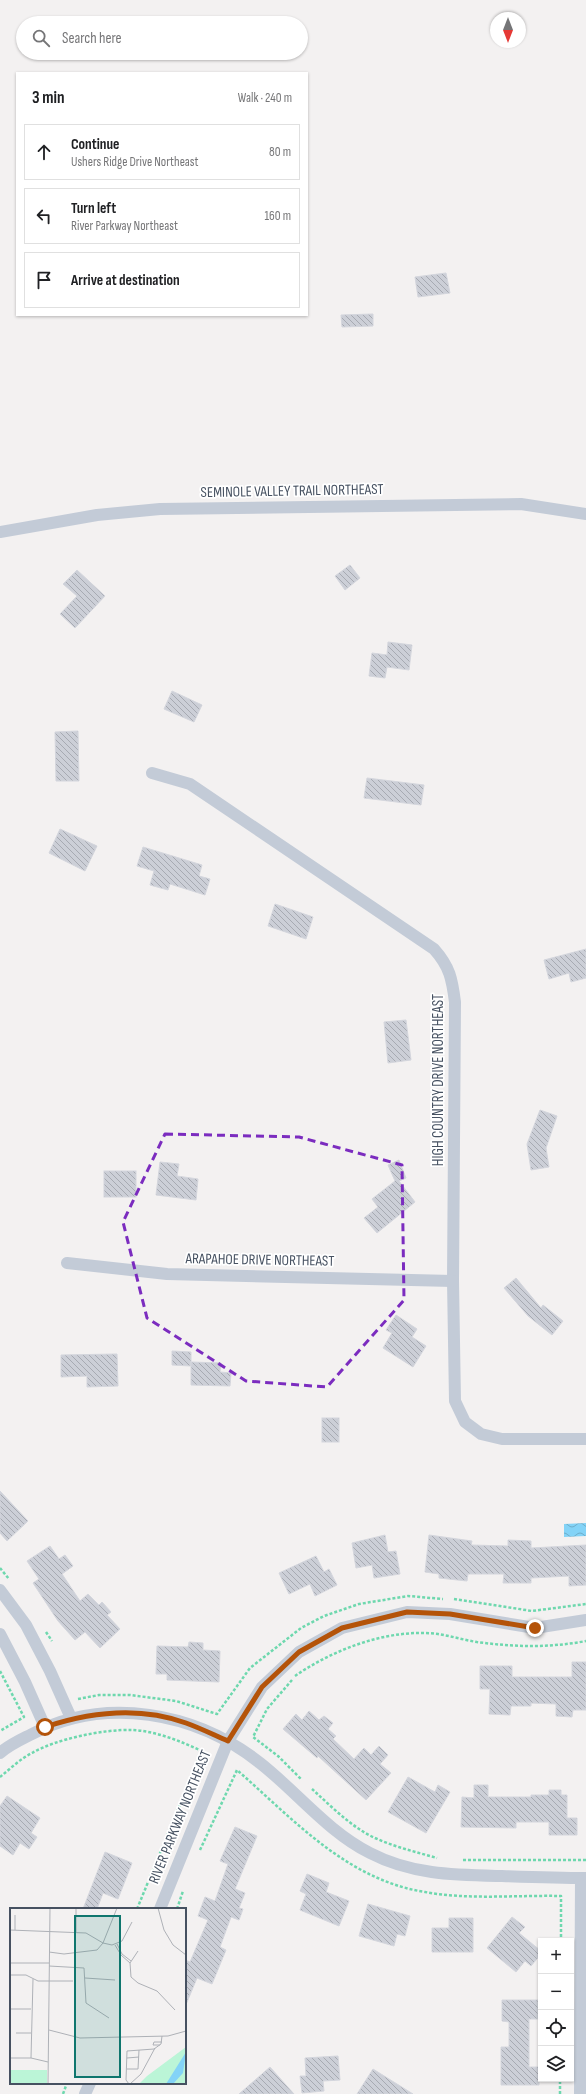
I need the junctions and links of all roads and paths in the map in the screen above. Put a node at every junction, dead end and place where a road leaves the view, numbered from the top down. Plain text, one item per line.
1 (586, 514) edge
2 (0, 532) edge
3 (152, 773) dead end
4 (67, 1263) dead end
5 (454, 1281) junction
6 (586, 1439) edge
7 (0, 1568) edge
8 (14, 1585) dead end
9 (0, 1590) edge
10 (586, 1604) edge
11 (586, 1620) edge
12 (45, 1629) dead end
13 (0, 1634) edge
14 (586, 1641) edge
15 (52, 1643) dead end
16 (0, 1671) edge
17 (75, 1693) dead end
18 (71, 1718) junction
19 (45, 1727) junction
20 (0, 1731) edge
21 (228, 1741) junction
22 (0, 1753) edge
23 (0, 1777) edge
24 (303, 1781) dead end
25 (308, 1786) dead end
26 (438, 1858) dead end
27 (460, 1860) dead end
28 (586, 1860) edge
29 (584, 1878) edge
30 (137, 1908) edge
31 (160, 1908) edge
32 (560, 2082) edge
33 (68, 2084) edge
34 (90, 2084) edge
35 (63, 2094) edge
36 (85, 2094) edge
37 (560, 2094) edge
38 (580, 2094) edge

1 - 2 street, SEMINOLE VALLEY TRAIL NORTHEAST
3 - 5 street, HIGH COUNTRY DRIVE NORTHEAST
4 - 5 street, ARAPAHOE DRIVE NORTHEAST
5 - 6 street, HIGH COUNTRY DRIVE NORTHEAST
7 - 8 path
9 - 18 street
10 - 17 path
11 - 21 street, RIVER PARKWAY NORTHEAST
12 - 15 path
13 - 19 street
14 - 24 path
16 - 20 path
18 - 19 street
18 - 21 street
19 - 22 street
21 - 29 street
21 - 31 street, RIVER PARKWAY NORTHEAST
23 - 30 path
25 - 26 path
27 - 28 path
29 - 38 street
32 - 37 path
33 - 35 path
34 - 36 street

